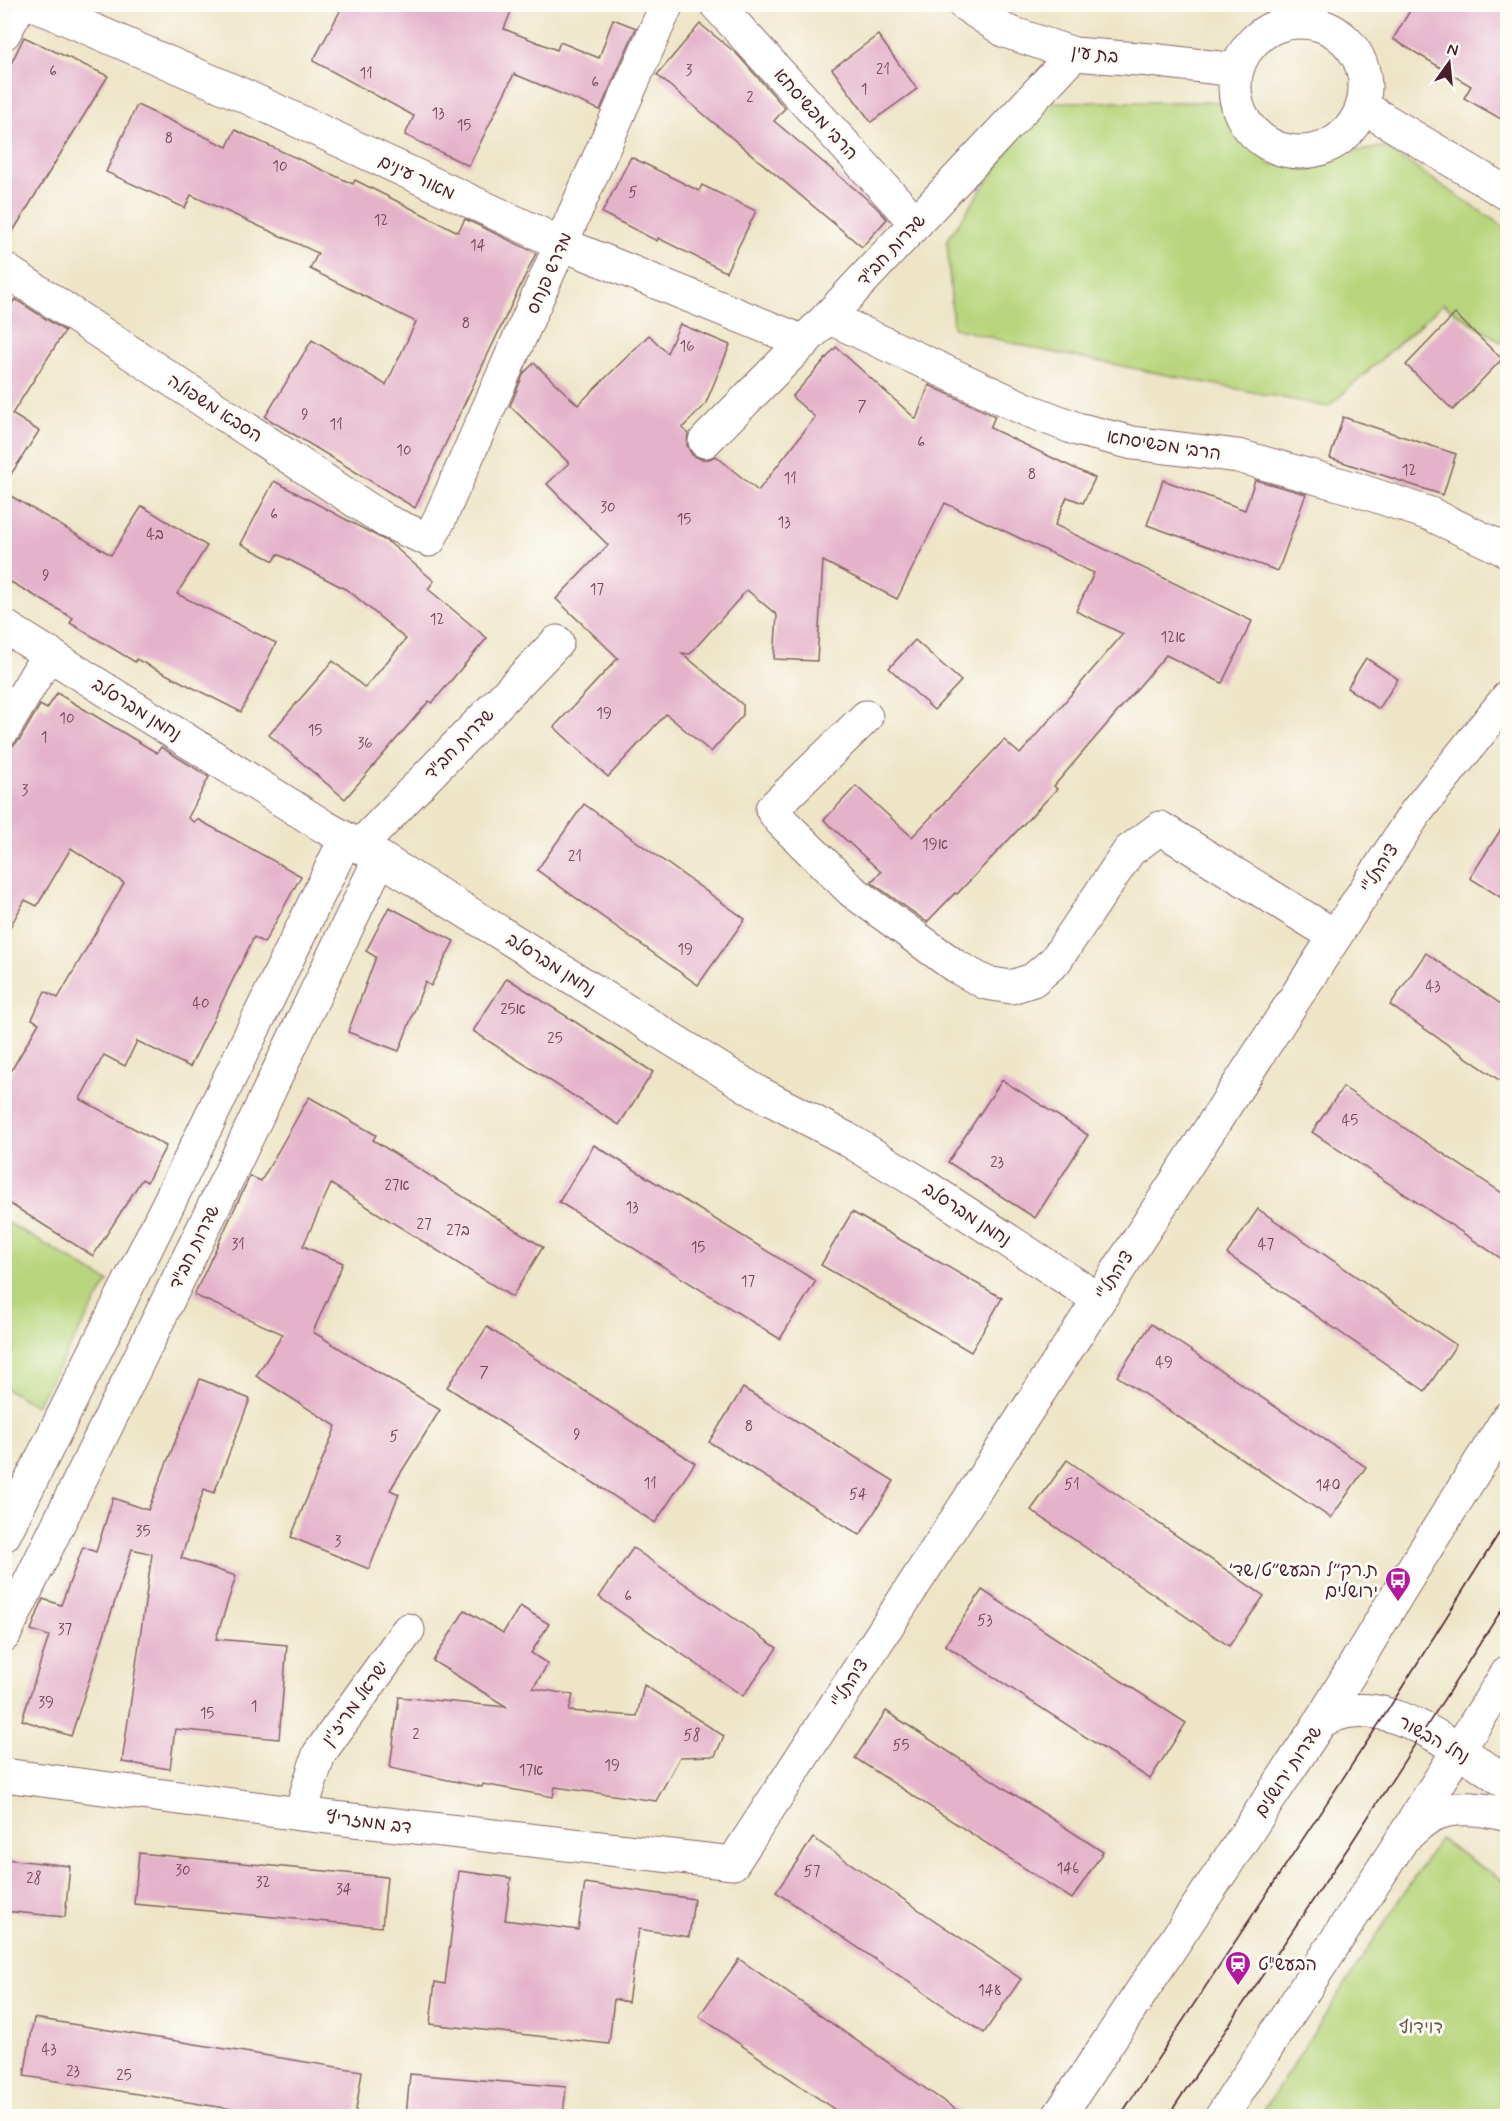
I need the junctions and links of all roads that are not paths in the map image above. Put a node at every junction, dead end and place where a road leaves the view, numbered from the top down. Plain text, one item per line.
1 (20, 4) edge
2 (33, 4) edge
3 (666, 4) edge
4 (716, 4) edge
5 (964, 4) edge
6 (1325, 14) edge
7 (4, 33) edge
8 (1074, 54) junction
9 (1236, 70) junction
10 (1363, 107) junction
11 (1508, 194) edge
12 (916, 223) junction
13 (562, 244) junction
14 (4, 269) edge
15 (828, 317) junction
16 (804, 342) junction
17 (705, 441) dead end
18 (429, 540) joint
19 (1508, 551) edge
20 (4, 626) edge
21 (557, 642) dead end
22 (49, 653) junction
23 (1508, 697) edge
24 (866, 717) dead end
25 (4, 729) edge
26 (362, 848) junction
27 (1335, 936) junction
28 (1098, 1299) junction
29 (1508, 1418) edge
30 (4, 1535) edge
31 (408, 1630) dead end
32 (4, 1635) edge
33 (1508, 1672) edge
34 (1321, 1721) junction
35 (1459, 1749) junction
36 (4, 1774) edge
37 (1508, 1784) edge
38 (300, 1814) junction
39 (1508, 1815) edge
40 (1394, 1852) junction
41 (733, 1863) joint
42 (1059, 2116) edge
43 (1222, 2116) edge

1 - 7 street
2 - 13 street, מאור עינים
3 - 13 street, מדרש פנחס
4 - 12 street, הרבי מפשיסחא
5 - 8 street, בת עין
6 - 9 street
6 - 10 street
8 - 9 street, בת עין
8 - 12 street, שדרות חב"ד
9 - 10 street
10 - 11 street
12 - 15 street, שדרות חב"ד
13 - 16 street, מאור עינים
13 - 18 street, מדרש פנחס
14 - 18 street, הסבא משפולה
15 - 16 street, שדרות חב"ד
15 - 19 street, הרבי מפשיסחא
16 - 17 street, שדרות חב"ד
20 - 22 street, נחמן מברסלב
21 - 26 street, שדרות חב"ד
22 - 25 street
22 - 26 street, נחמן מברסלב
23 - 27 street, ציהתל"י
24 - 27 street
26 - 28 street, נחמן מברסלב
26 - 30 street, שדרות חב"ד
26 - 32 street, שדרות חב"ד
27 - 28 street, ציהתל"י
28 - 41 street, ציהתל"י
29 - 34 street, שדרות ירושלים
31 - 38 street, ישראל מריז'ין
33 - 35 street
34 - 35 street, נחל הבשור
34 - 42 street, שדרות ירושלים
35 - 37 street, נחל הבשור
35 - 40 street
36 - 38 street, דב ממזריץ
38 - 41 street, דב ממזריץ
39 - 40 street
40 - 43 street

